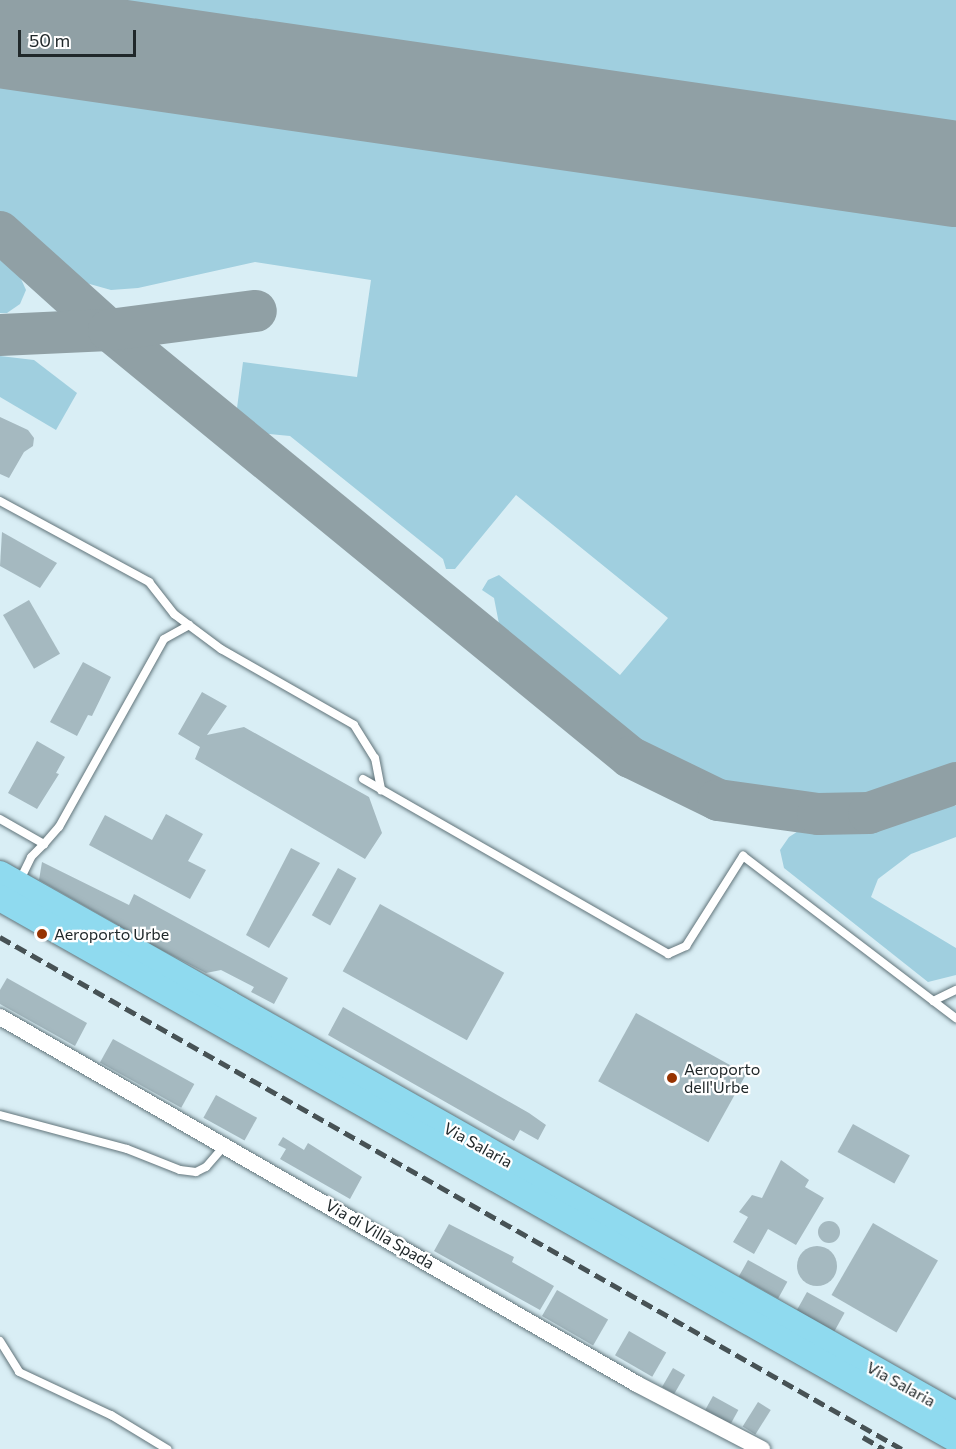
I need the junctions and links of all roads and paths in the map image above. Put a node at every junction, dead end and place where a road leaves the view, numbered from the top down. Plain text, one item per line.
1 (0, 501) edge
2 (189, 625) junction
3 (363, 779) dead end
4 (381, 790) junction
5 (0, 819) edge
6 (44, 844) junction
7 (6, 890) edge
8 (956, 990) edge
9 (933, 1001) junction
10 (0, 1017) edge
11 (956, 1018) edge
12 (0, 1115) edge
13 (226, 1144) junction
14 (0, 1341) edge
15 (956, 1414) edge
16 (956, 1439) edge
17 (167, 1449) edge
18 (762, 1449) edge

1 - 2 lane
2 - 4 lane
2 - 6 lane
3 - 4 lane
4 - 9 lane
5 - 6 lane
6 - 7 lane
7 - 15 main road, Via Salaria
7 - 16 main road, Via Salaria
8 - 9 lane
9 - 11 lane
10 - 13 street, Via di Villa Spada
12 - 13 lane
13 - 18 street, Via di Villa Spada
14 - 17 lane

